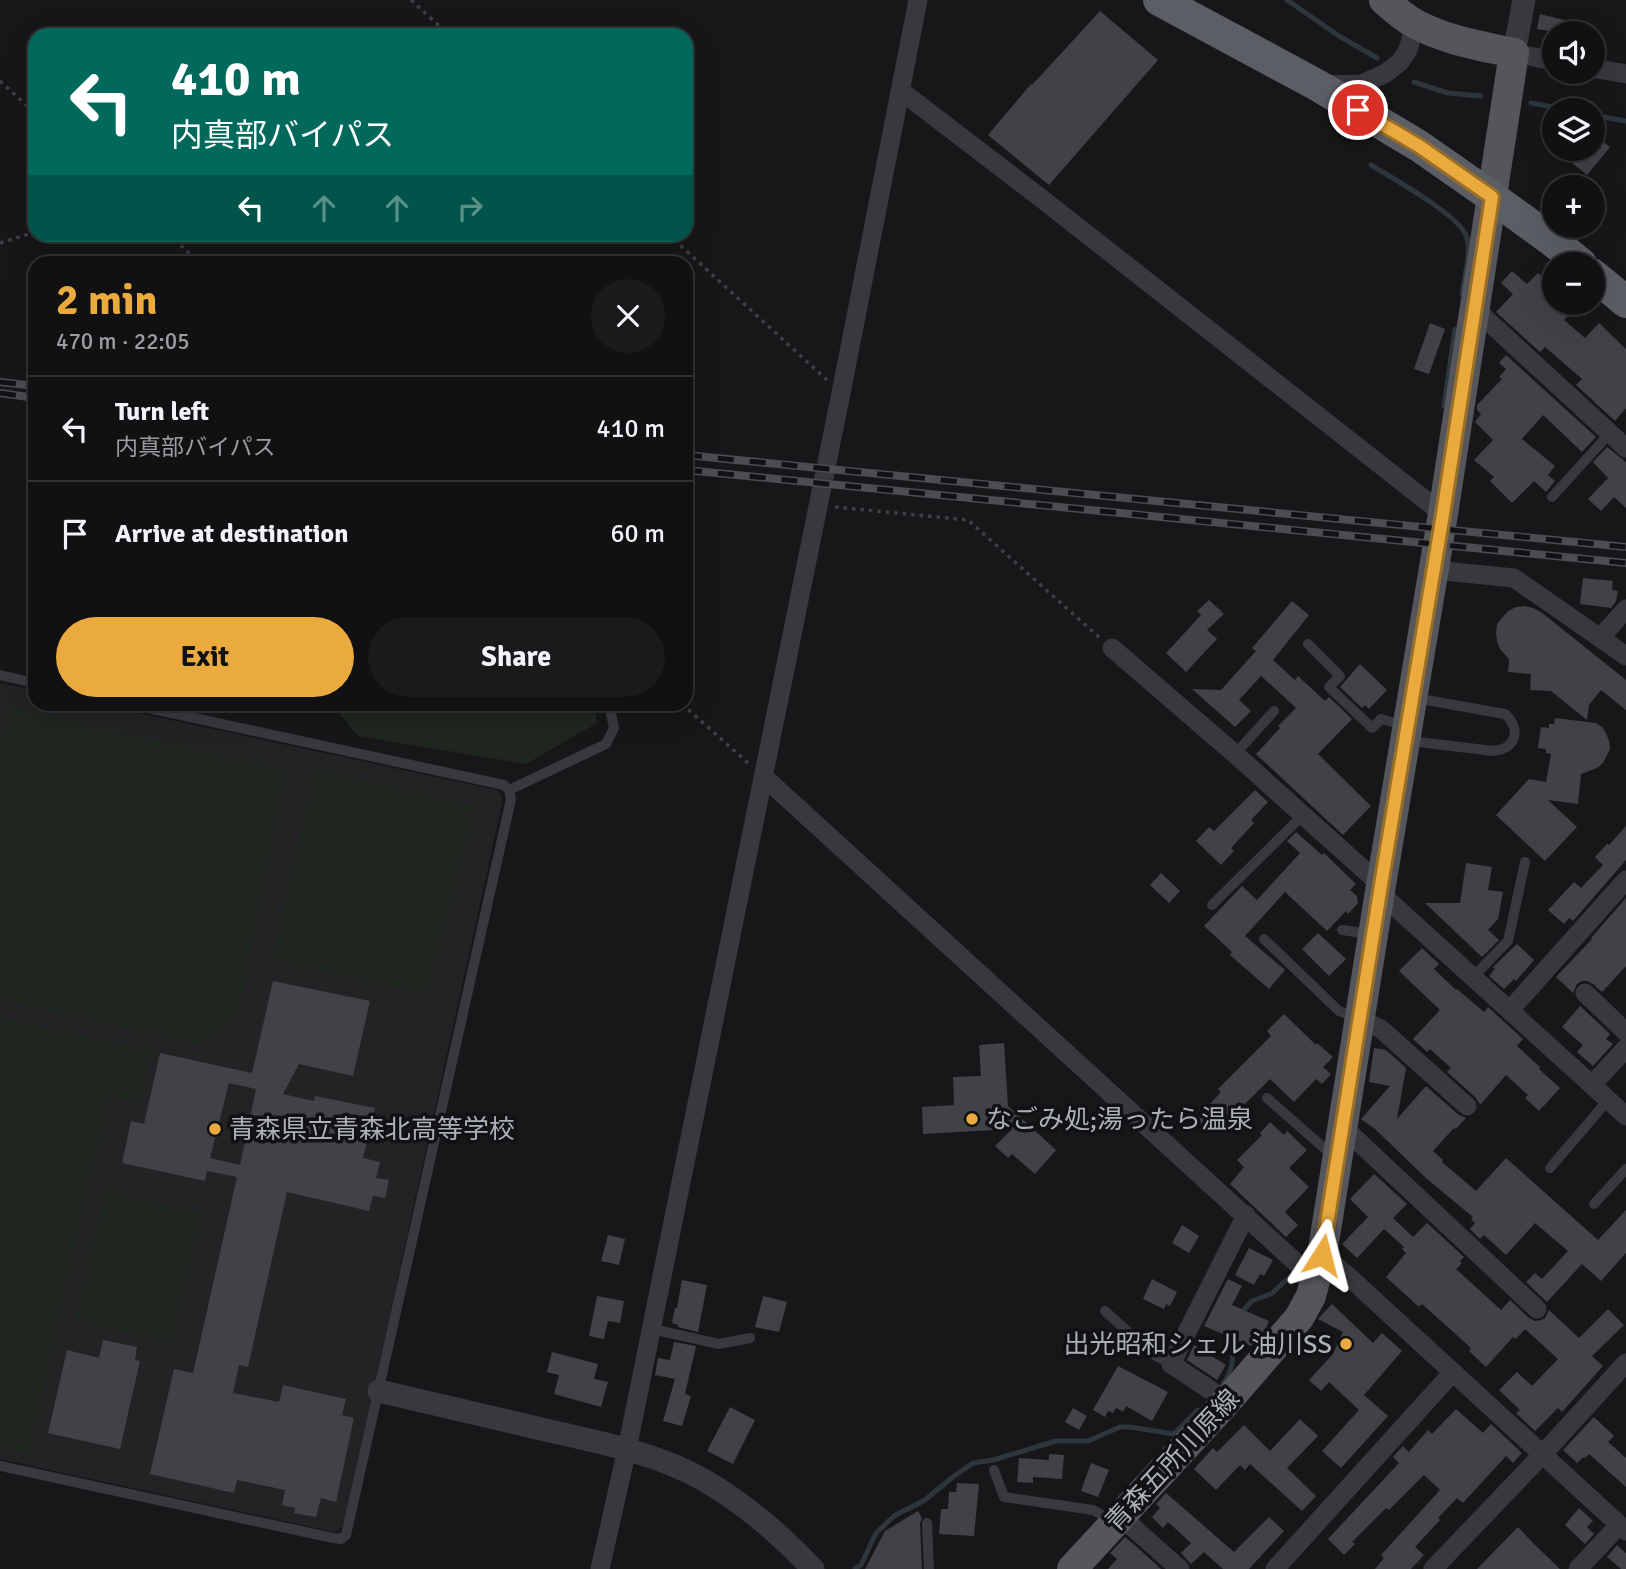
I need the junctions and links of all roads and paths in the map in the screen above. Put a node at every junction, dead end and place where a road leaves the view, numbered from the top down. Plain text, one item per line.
1 (411, 0) edge
2 (918, 0) edge
3 (1159, 0) edge
4 (1384, 0) edge
5 (1524, 0) edge
6 (1415, 24) junction
7 (441, 28) edge
8 (1514, 53) junction
9 (1542, 59) edge
10 (1605, 70) edge
11 (1626, 74) edge
12 (0, 81) edge
13 (1317, 85) junction
14 (901, 91) junction
15 (28, 107) edge
16 (1492, 197) junction
17 (28, 234) edge
18 (177, 242) edge
19 (677, 242) edge
20 (0, 243) edge
21 (1566, 252) edge
22 (192, 256) edge
23 (692, 256) edge
24 (693, 257) edge
25 (1605, 285) edge
26 (1626, 302) edge
27 (1476, 310) junction
28 (841, 393) junction
29 (1610, 433) junction
30 (1626, 448) edge
31 (1552, 497) dead end
32 (817, 505) junction
33 (1443, 514) junction
34 (1434, 570) junction
35 (1626, 610) edge
36 (1601, 637) junction
37 (1308, 644) dead end
38 (1112, 649) joint
39 (1626, 656) edge
40 (0, 675) edge
41 (28, 681) edge
42 (162, 711) edge
43 (611, 711) edge
44 (690, 711) edge
45 (1275, 711) dead end
46 (1409, 722) junction
47 (1235, 754) junction
48 (763, 776) junction
49 (509, 790) junction
50 (1303, 815) junction
51 (1525, 862) dead end
52 (1626, 880) edge
53 (1381, 889) junction
54 (1212, 905) dead end
55 (1342, 930) dead end
56 (1373, 935) junction
57 (1264, 939) dead end
58 (1474, 976) junction
59 (1585, 993) dead end
60 (1510, 1010) junction
61 (1360, 1018) junction
62 (1626, 1032) edge
63 (1626, 1048) edge
64 (1592, 1084) junction
65 (1268, 1098) dead end
66 (1608, 1100) junction
67 (1467, 1106) dead end
68 (1626, 1115) edge
69 (1344, 1128) junction
70 (1338, 1160) junction
71 (1550, 1168) dead end
72 (1626, 1169) edge
73 (1594, 1204) dead end
74 (1247, 1215) junction
75 (1319, 1267) junction
76 (1537, 1309) dead end
77 (1105, 1311) dead end
78 (652, 1329) junction
79 (750, 1338) dead end
80 (1626, 1363) edge
81 (1171, 1364) junction
82 (1453, 1372) junction
83 (379, 1391) junction
84 (1227, 1401) junction
85 (627, 1449) junction
86 (1542, 1455) junction
87 (0, 1466) edge
88 (994, 1470) dead end
89 (1118, 1519) junction
90 (927, 1523) dead end
91 (1623, 1528) edge
92 (600, 1569) edge
93 (813, 1569) edge
94 (929, 1569) edge
95 (1072, 1569) edge
96 (1180, 1569) edge
97 (1275, 1569) edge
98 (1433, 1569) edge
99 (1578, 1569) edge

1 - 7 path
2 - 14 street
3 - 13 highway
4 - 6 main road
5 - 8 street
6 - 8 main road
6 - 13 street
8 - 9 street
8 - 16 main road, 青森五所川原線
10 - 11 street
12 - 15 path
13 - 16 highway
14 - 28 street
14 - 33 street
16 - 21 highway
16 - 27 main road, 青森五所川原線
17 - 20 path
18 - 22 path
19 - 23 path
24 - 28 path
25 - 26 highway
27 - 29 street
27 - 33 main road, 青森五所川原線
28 - 32 street
29 - 30 street
29 - 31 lane
32 - 38 path
32 - 48 street
33 - 34 main road, 青森五所川原線
34 - 36 street
34 - 46 main road, 青森五所川原線
35 - 36 street
36 - 39 street
37 - 46 lane
38 - 47 street
40 - 41 lane
42 - 49 lane
43 - 49 lane
44 - 48 path
45 - 47 lane
46 - 46 lane
46 - 53 main road, 青森五所川原線
47 - 50 street
48 - 74 street
48 - 78 street
49 - 83 lane
50 - 53 street
50 - 54 lane
51 - 58 lane
52 - 60 street
53 - 56 main road, 青森五所川原線
53 - 58 street
55 - 56 lane
56 - 61 main road, 青森五所川原線
57 - 61 lane
58 - 60 street
59 - 62 street
60 - 64 street
61 - 67 street
61 - 69 main road, 青森五所川原線
63 - 64 street
64 - 66 street
65 - 70 lane
66 - 68 street
66 - 71 lane
69 - 70 main road, 青森五所川原線
69 - 76 street
70 - 75 main road, 青森五所川原線
72 - 73 lane
74 - 75 street
74 - 81 street
75 - 82 street
75 - 84 main road, 青森五所川原線
77 - 81 lane
78 - 79 lane
78 - 85 street
80 - 86 street
81 - 84 street
82 - 86 street
82 - 97 street
83 - 85 street
83 - 87 lane
84 - 89 main road, 青森五所川原線
85 - 92 street
85 - 93 street
86 - 91 street
86 - 98 street
88 - 89 lane
89 - 95 main road, 青森五所川原線
89 - 96 street
90 - 94 lane
91 - 99 street

